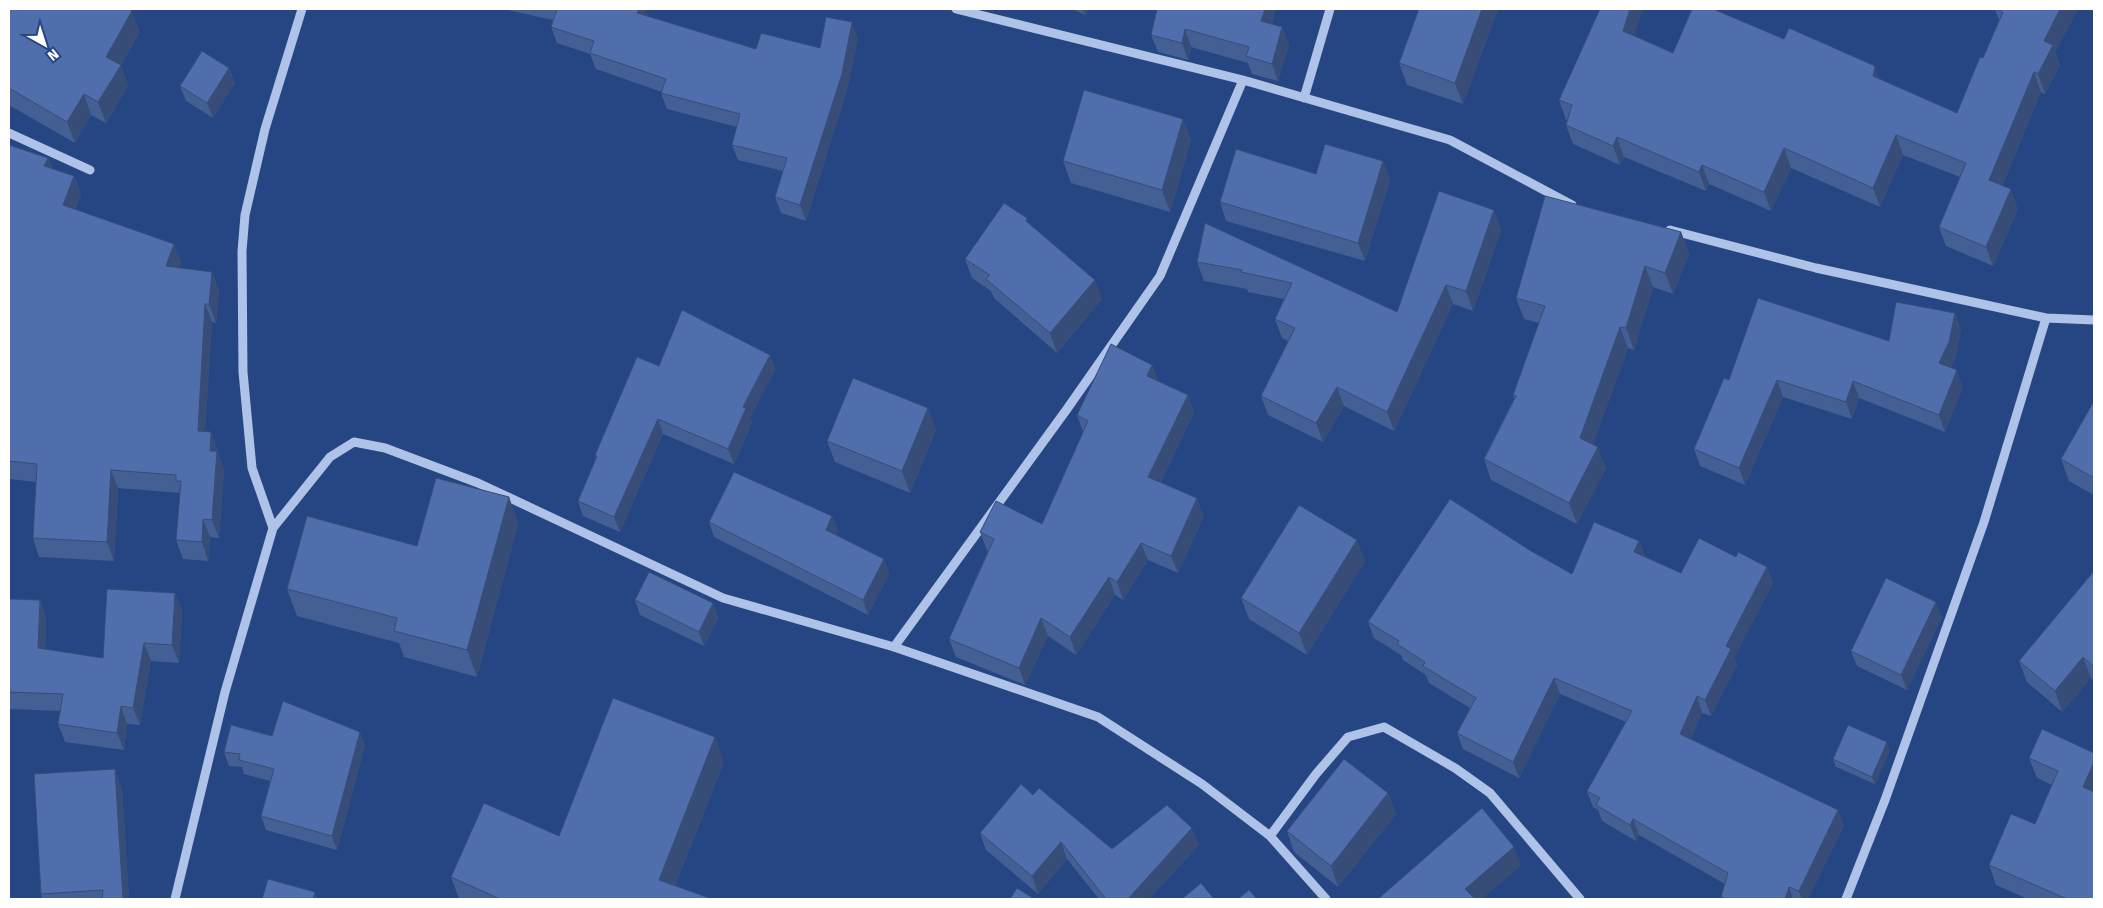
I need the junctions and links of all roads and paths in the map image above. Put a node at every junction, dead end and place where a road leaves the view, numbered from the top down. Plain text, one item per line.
1 (302, 9) edge
2 (956, 9) edge
3 (1330, 9) edge
4 (1243, 80) junction
5 (1304, 98) junction
6 (9, 133) edge
7 (90, 170) dead end
8 (1579, 207) edge
9 (1664, 229) edge
10 (2046, 318) junction
11 (2094, 320) edge
12 (273, 528) junction
13 (894, 647) junction
14 (1270, 836) junction
15 (175, 899) edge
16 (1326, 899) edge
17 (1580, 899) edge
18 (1846, 899) edge

1 - 12 street
2 - 4 street
3 - 5 street
4 - 5 street
4 - 13 street
5 - 8 street
6 - 7 street
9 - 10 street
10 - 11 street
10 - 18 street
12 - 13 street
12 - 15 street
13 - 14 street
14 - 16 street
14 - 17 street

